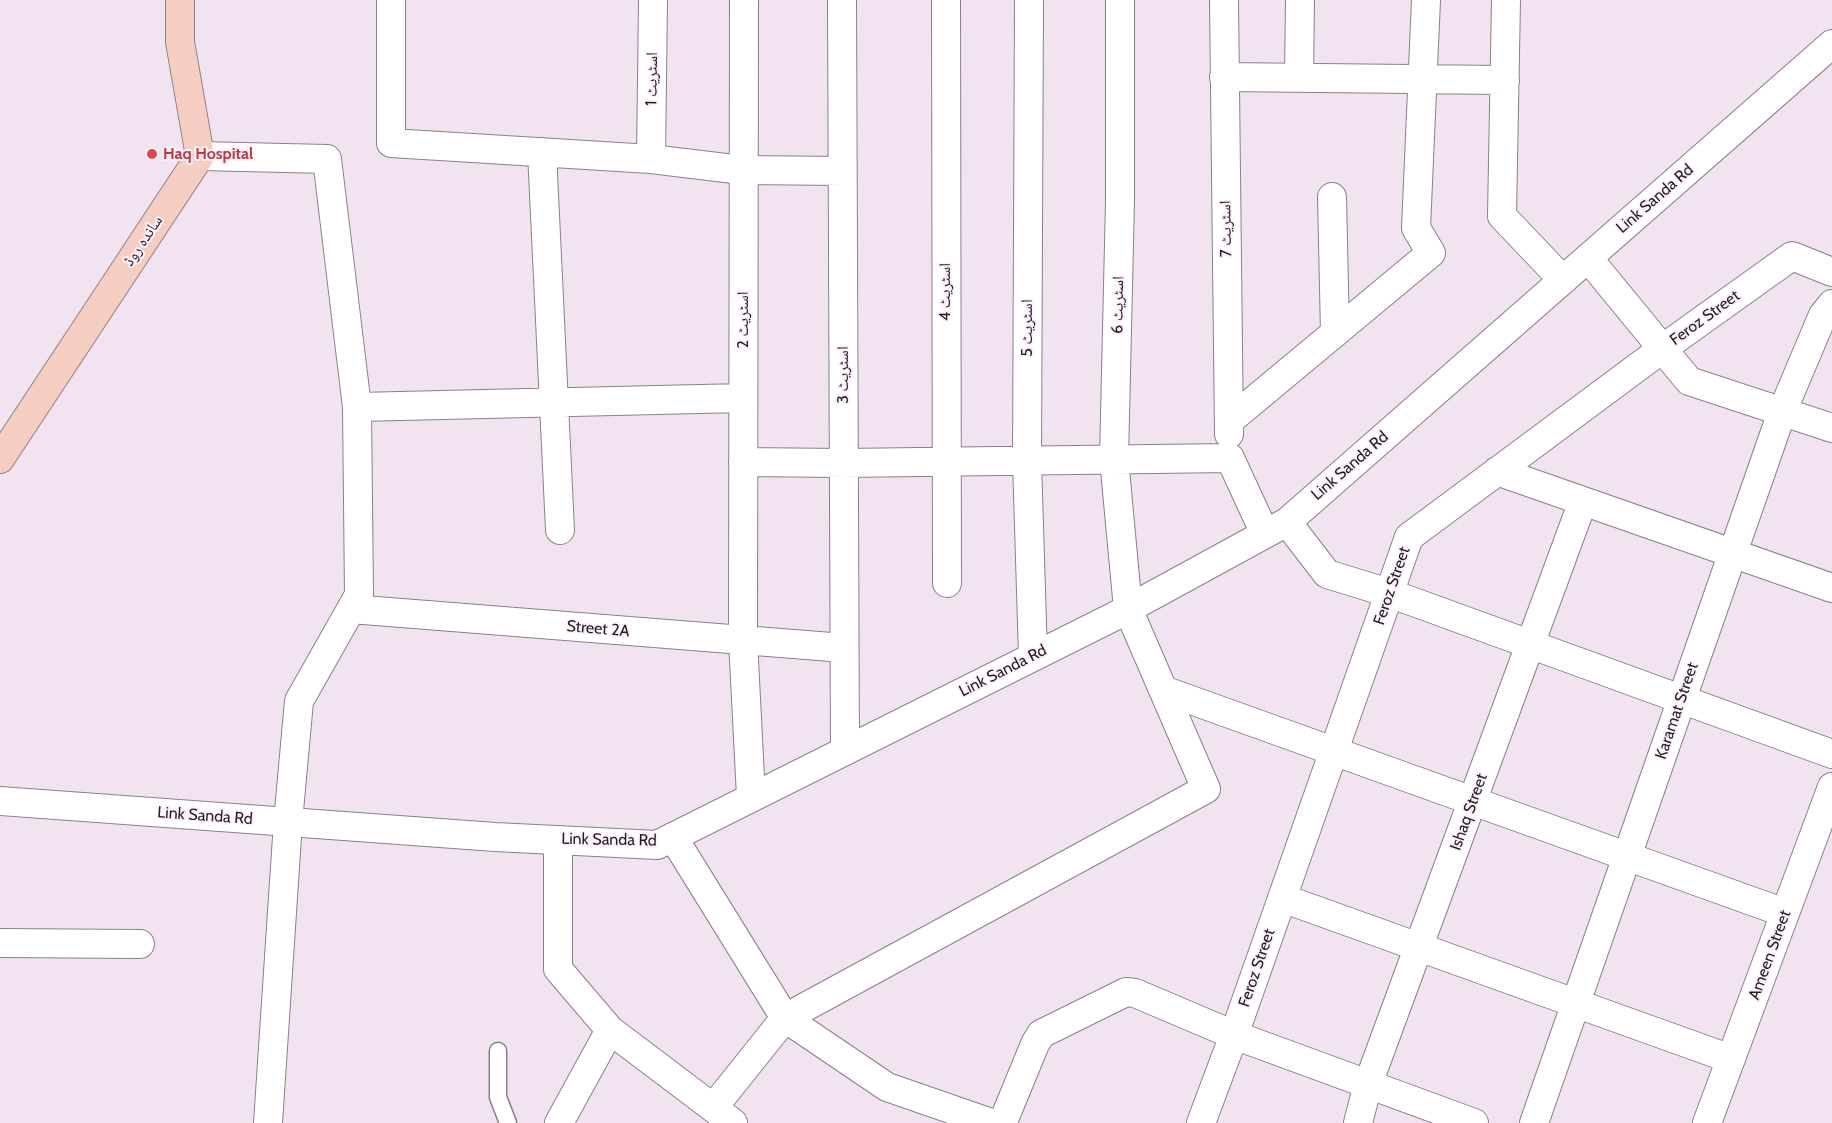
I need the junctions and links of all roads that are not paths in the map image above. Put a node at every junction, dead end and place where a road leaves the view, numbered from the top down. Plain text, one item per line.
1 (180, 0) edge
2 (391, 0) edge
3 (653, 0) edge
4 (744, 0) edge
5 (842, 0) edge
6 (946, 0) edge
7 (1029, 0) edge
8 (1120, 0) edge
9 (1224, 0) edge
10 (1300, 0) edge
11 (1426, 0) edge
12 (1506, 0) edge
13 (1832, 44) edge
14 (1224, 77) junction
15 (1299, 78) junction
16 (1423, 80) junction
17 (1505, 80) junction
18 (542, 152) junction
19 (200, 156) junction
20 (651, 159) junction
21 (742, 170) junction
22 (842, 171) junction
23 (1332, 197) dead end
24 (1588, 258) junction
25 (1832, 272) edge
26 (1563, 280) junction
27 (1832, 304) edge
28 (1335, 333) junction
29 (1662, 348) junction
30 (743, 398) junction
31 (554, 402) junction
32 (357, 407) junction
33 (1782, 412) junction
34 (1229, 421) junction
35 (1832, 428) edge
36 (1230, 458) junction
37 (0, 459) edge
38 (1114, 459) junction
39 (946, 461) junction
40 (1026, 461) junction
41 (743, 462) junction
42 (843, 463) junction
43 (1497, 471) junction
44 (1582, 501) junction
45 (1276, 528) junction
46 (560, 530) dead end
47 (1732, 553) junction
48 (947, 584) dead end
49 (1832, 588) edge
50 (1389, 593) junction
51 (1128, 608) junction
52 (351, 609) junction
53 (743, 640) junction
54 (1530, 644) junction
55 (844, 648) junction
56 (1033, 656) junction
57 (1164, 690) junction
58 (1681, 699) junction
59 (845, 751) junction
60 (1334, 752) junction
61 (1832, 754) edge
62 (1832, 787) edge
63 (752, 797) junction
64 (0, 801) edge
65 (1472, 801) junction
66 (288, 822) junction
67 (672, 837) junction
68 (558, 840) junction
69 (1626, 856) junction
70 (1282, 898) junction
71 (1785, 913) junction
72 (0, 943) edge
73 (140, 944) dead end
74 (1419, 947) junction
75 (1576, 1003) junction
76 (785, 1018) junction
77 (610, 1030) junction
78 (1234, 1035) junction
79 (498, 1052) dead end
80 (1731, 1058) junction
81 (1368, 1084) junction
82 (723, 1115) edge
83 (268, 1123) edge
84 (508, 1123) edge
85 (560, 1123) edge
86 (1201, 1123) edge
87 (1358, 1123) edge
88 (1474, 1123) edge
89 (1534, 1123) edge
90 (1707, 1123) edge

1 - 19 main road
2 - 18 street
3 - 20 street, اسٹریٹ 1
4 - 21 street, اسٹریٹ 2
5 - 22 street, اسٹریٹ 3
6 - 39 street, اسٹریٹ 4
7 - 40 street, اسٹریٹ 5
8 - 38 street, اسٹریٹ 6
9 - 14 street, اسٹریٹ 7
10 - 15 street
11 - 16 street
12 - 17 street
13 - 24 street, Link Sanda Rd
14 - 15 street
14 - 34 street, اسٹریٹ 7
15 - 16 street
16 - 17 street
16 - 28 street
17 - 26 street
18 - 20 street
18 - 31 street
19 - 32 street
19 - 37 main road, ساندہ روڈ
20 - 21 street
21 - 22 street
21 - 30 street, اسٹریٹ 2
22 - 42 street, اسٹریٹ 3
23 - 28 street
24 - 26 street, Link Sanda Rd
24 - 29 street
25 - 29 street, Feroz Street
26 - 45 street, Link Sanda Rd
27 - 33 street, Karamat Street
28 - 34 street
29 - 33 street
29 - 43 street, Feroz Street
30 - 31 street
30 - 41 street, اسٹریٹ 2
31 - 32 street
31 - 46 street
32 - 52 street
33 - 35 street
33 - 47 street, Karamat Street
34 - 36 street, اسٹریٹ 7
36 - 38 street
36 - 45 street
38 - 40 street
38 - 51 street, اسٹریٹ 6
39 - 40 street
39 - 42 street
39 - 48 street, اسٹریٹ 4
40 - 56 street, اسٹریٹ 5
41 - 42 street
41 - 53 street, اسٹریٹ 2
42 - 55 street, اسٹریٹ 3
43 - 44 street
43 - 50 street, Feroz Street
44 - 47 street
44 - 54 street, Ishaq Street
45 - 50 street
45 - 51 street, Link Sanda Rd
47 - 49 street
47 - 58 street, Karamat Street
50 - 54 street
50 - 60 street, Feroz Street
51 - 56 street, Link Sanda Rd
51 - 57 street, اسٹریٹ 6
52 - 53 street, Street 2A
52 - 66 street
53 - 55 street, Street 2A
53 - 63 street, اسٹریٹ 2
54 - 58 street
54 - 65 street, Ishaq Street
55 - 59 street, اسٹریٹ 3
56 - 59 street, Link Sanda Rd
57 - 60 street
57 - 76 street, اسٹریٹ 6
58 - 61 street
58 - 69 street, Karamat Street
59 - 63 street, Link Sanda Rd
60 - 65 street
60 - 70 street, Feroz Street
62 - 71 street, Ameen Street
63 - 67 street, Link Sanda Rd
64 - 66 street, Link Sanda Rd
65 - 69 street
65 - 74 street, Ishaq Street
66 - 68 street, Link Sanda Rd
66 - 83 street
67 - 68 street, Link Sanda Rd
67 - 76 street
68 - 77 street
69 - 71 street
69 - 75 street, Karamat Street
70 - 74 street
70 - 78 street, Feroz Street
71 - 80 street, Ameen Street
72 - 73 street
74 - 75 street
74 - 81 street, Ishaq Street
75 - 80 street
75 - 89 street, Karamat Street
76 - 78 street
76 - 82 street
77 - 82 street
77 - 85 street
78 - 81 street
78 - 86 street, Feroz Street
79 - 84 lane
80 - 90 street, Ameen Street
81 - 87 street, Ishaq Street
81 - 88 street

